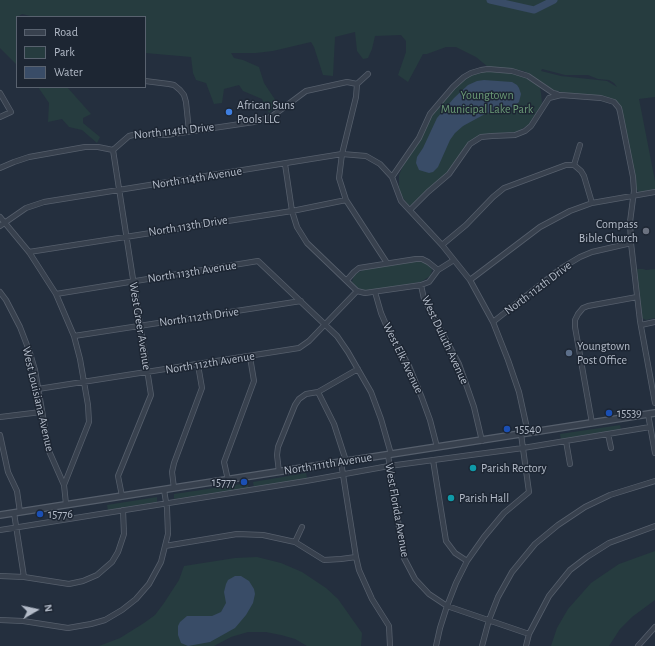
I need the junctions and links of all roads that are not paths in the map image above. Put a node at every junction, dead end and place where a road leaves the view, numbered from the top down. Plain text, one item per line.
1 (368, 74) dead end
2 (146, 81) edge
3 (357, 84) junction
4 (0, 93) edge
5 (561, 95) junction
6 (0, 118) edge
7 (189, 131) junction
8 (580, 145) dead end
9 (113, 150) junction
10 (342, 154) junction
11 (285, 164) junction
12 (574, 166) junction
13 (0, 168) edge
14 (392, 177) junction
15 (119, 190) junction
16 (655, 192) edge
17 (634, 196) junction
18 (346, 200) junction
19 (592, 203) junction
20 (410, 210) junction
21 (292, 211) junction
22 (0, 217) edge
23 (2, 224) edge
24 (126, 236) junction
25 (631, 243) junction
26 (442, 245) junction
27 (29, 252) junction
28 (454, 260) junction
29 (258, 261) joint
30 (387, 263) junction
31 (438, 270) junction
32 (347, 280) junction
33 (470, 280) junction
34 (133, 281) junction
35 (421, 285) junction
36 (357, 291) junction
37 (0, 292) edge
38 (375, 292) junction
39 (56, 294) junction
40 (637, 298) junction
41 (301, 301) junction
42 (493, 322) junction
43 (655, 322) edge
44 (325, 324) junction
45 (140, 325) junction
46 (641, 325) junction
47 (74, 336) junction
48 (250, 357) junction
49 (198, 365) junction
50 (358, 368) junction
51 (148, 372) junction
52 (84, 382) junction
53 (38, 389) junction
54 (318, 392) junction
55 (655, 403) edge
56 (41, 412) junction
57 (655, 413) edge
58 (648, 414) junction
59 (0, 417) edge
60 (592, 422) junction
61 (650, 427) junction
62 (528, 433) junction
63 (521, 434) junction
64 (608, 434) junction
65 (0, 435) edge
66 (482, 440) junction
67 (566, 441) junction
68 (437, 447) junction
69 (523, 448) junction
70 (611, 448) dead end
71 (655, 453) edge
72 (389, 454) junction
73 (433, 460) junction
74 (343, 462) junction
75 (570, 464) dead end
76 (389, 466) junction
77 (279, 472) junction
78 (343, 474) junction
79 (228, 480) junction
80 (655, 481) edge
81 (64, 485) junction
82 (174, 488) junction
83 (164, 490) junction
84 (122, 496) junction
85 (166, 503) junction
86 (66, 504) junction
87 (123, 510) junction
88 (17, 512) junction
89 (0, 515) edge
90 (655, 526) edge
91 (16, 527) junction
92 (302, 527) dead end
93 (0, 530) edge
94 (295, 542) junction
95 (166, 546) junction
96 (356, 557) junction
97 (467, 561) junction
98 (0, 576) edge
99 (24, 577) junction
100 (447, 606) junction
101 (0, 620) edge
102 (489, 620) junction
103 (655, 627) edge
104 (529, 634) junction
105 (390, 646) edge
106 (436, 646) edge
107 (482, 646) edge
108 (526, 646) edge
109 (638, 646) edge

1 - 3 street
2 - 7 street
3 - 7 street, North 114th Drive
3 - 10 street
4 - 6 street
5 - 14 street
5 - 17 street
5 - 20 street
7 - 9 street, North 114th Drive
8 - 12 street
9 - 13 street
9 - 15 street, West Greer Avenue
10 - 11 street, North 114th Avenue
10 - 14 street, North 114th Avenue
10 - 18 street
11 - 15 street, North 114th Avenue
11 - 21 street
12 - 19 street
12 - 26 street
14 - 20 street
15 - 23 street, North 114th Avenue
15 - 24 street, West Greer Avenue
16 - 17 street
17 - 19 street
17 - 25 street
18 - 21 street, North 113th Drive
18 - 30 street
19 - 33 street
20 - 26 street
21 - 24 street, North 113th Drive
21 - 32 street
22 - 23 street
23 - 27 street
24 - 27 street, North 113th Drive
24 - 34 street, West Greer Avenue
25 - 40 street
25 - 42 street, North 112th Drive
26 - 28 street
27 - 39 street
28 - 31 street
28 - 33 street
29 - 34 street, North 113th Avenue
29 - 41 street, West Florida Avenue
30 - 31 street
30 - 32 street
31 - 35 street
32 - 36 street
33 - 42 street
34 - 39 street, North 113th Avenue
34 - 45 street, West Greer Avenue
35 - 38 street
35 - 66 street, West Duluth Avenue
36 - 38 street
36 - 44 street, North 112th Avenue
37 - 53 street, West Louisiana Avenue
38 - 68 street, West Elk Avenue
39 - 47 street
40 - 46 street
40 - 60 street
41 - 44 street, West Florida Avenue
41 - 45 street, North 112th Drive
42 - 62 street
43 - 46 street
44 - 48 street, North 112th Avenue
44 - 50 street, West Florida Avenue
45 - 47 street, North 112th Drive
45 - 51 street, West Greer Avenue
46 - 55 street
47 - 52 street
48 - 49 street, North 112th Avenue
48 - 79 street
49 - 51 street, North 112th Avenue
49 - 82 street
50 - 54 street
50 - 72 street, West Florida Avenue
51 - 52 street, North 112th Avenue
51 - 84 street, West Greer Avenue
52 - 53 street, North 112th Avenue
52 - 81 street
53 - 56 street, West Louisiana Avenue
54 - 74 street
54 - 77 street
56 - 59 street
56 - 81 street, West Louisiana Avenue
57 - 58 street, North 111th Avenue
58 - 60 street, North 111th Avenue
58 - 61 street
60 - 62 street, North 111th Avenue
61 - 64 street, North 111th Avenue
61 - 71 street
62 - 63 street, North 111th Avenue
63 - 66 street, North 111th Avenue
63 - 69 street
64 - 67 street, North 111th Avenue
64 - 70 street
65 - 88 street
66 - 68 street, North 111th Avenue
67 - 69 street, North 111th Avenue
67 - 75 street
68 - 72 street, North 111th Avenue
69 - 73 street, North 111th Avenue
69 - 97 street
72 - 74 street, North 111th Avenue
72 - 76 street, West Florida Avenue
73 - 76 street, North 111th Avenue
73 - 97 street
74 - 77 street, North 111th Avenue
74 - 78 street
76 - 78 street, North 111th Avenue
76 - 100 street, West Florida Avenue
77 - 79 street, North 111th Avenue
78 - 85 street, North 111th Avenue
78 - 96 street
79 - 82 street, North 111th Avenue
80 - 102 street
81 - 86 street
82 - 83 street, North 111th Avenue
83 - 84 street, North 111th Avenue
83 - 85 street
84 - 86 street, North 111th Avenue
85 - 87 street, North 111th Avenue
85 - 95 street
86 - 88 street, North 111th Avenue
87 - 91 street, North 111th Avenue
87 - 99 street
88 - 89 street, North 111th Avenue
88 - 91 street
90 - 104 street
91 - 93 street, North 111th Avenue
91 - 99 street
92 - 94 street
94 - 95 street
94 - 96 street
95 - 101 street
96 - 105 street
97 - 100 street
98 - 99 street
100 - 102 street, West Florida Avenue
100 - 106 street
102 - 104 street, West Florida Avenue
102 - 107 street
103 - 109 street
104 - 108 street

